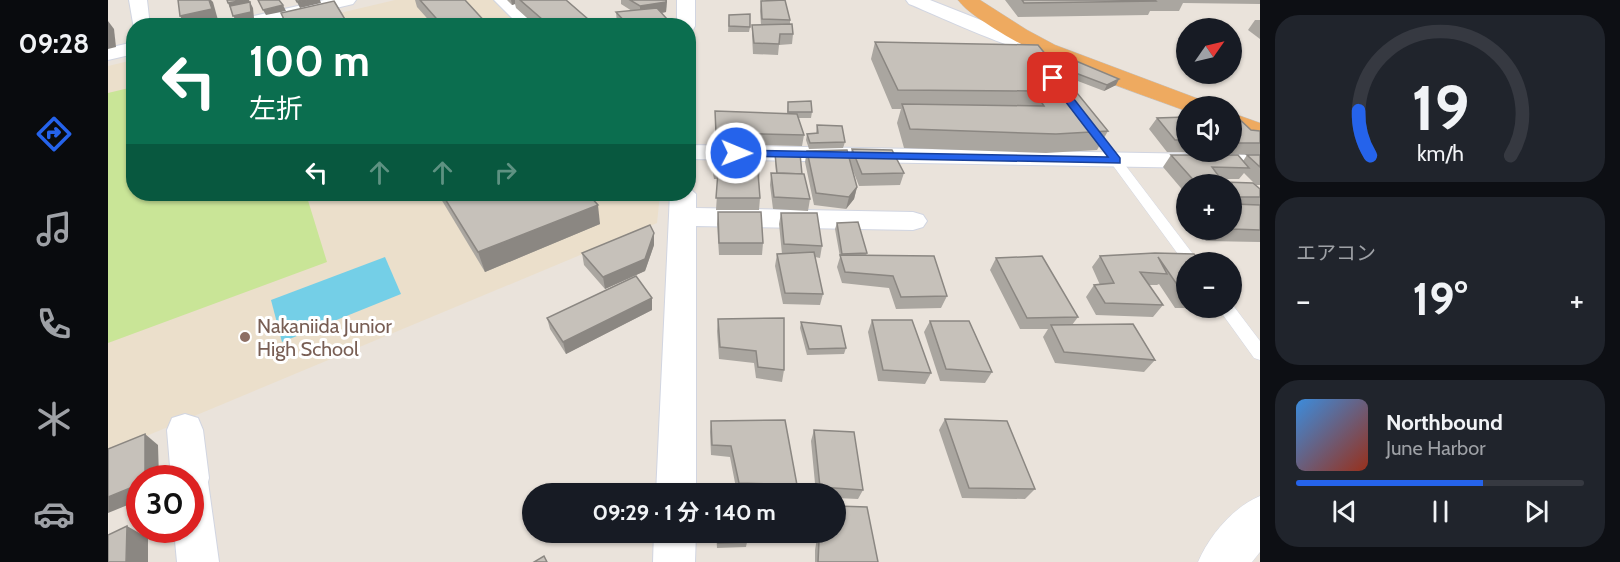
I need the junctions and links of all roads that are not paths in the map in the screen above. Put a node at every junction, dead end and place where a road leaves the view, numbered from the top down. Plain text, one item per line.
1 (138, 0) edge
2 (347, 0) edge
3 (503, 0) edge
4 (686, 0) edge
5 (915, 0) edge
6 (968, 0) edge
7 (140, 18) edge
8 (269, 18) edge
9 (522, 18) edge
10 (686, 18) edge
11 (126, 50) edge
12 (108, 54) edge
13 (1051, 58) junction
14 (1176, 100) edge
15 (1082, 116) edge
16 (1242, 125) edge
17 (1260, 132) edge
18 (696, 152) edge
19 (1116, 160) junction
20 (1260, 162) edge
21 (682, 205) edge
22 (913, 221) dead end
23 (1185, 252) edge
24 (1234, 318) edge
25 (1260, 353) edge
26 (184, 430) dead end
27 (188, 465) edge
28 (676, 483) edge
29 (1260, 518) edge
30 (196, 543) edge
31 (675, 543) edge
32 (198, 562) edge
33 (674, 562) edge
34 (1221, 562) edge

1 - 7 street
2 - 8 street
3 - 9 street
4 - 10 street
5 - 13 street
6 - 13 highway
11 - 12 street
13 - 14 highway
15 - 19 lane
16 - 17 highway
18 - 19 street
19 - 20 street
19 - 23 lane
21 - 22 street
21 - 28 street
24 - 25 lane
26 - 27 street
29 - 34 street
30 - 32 street
31 - 33 street

